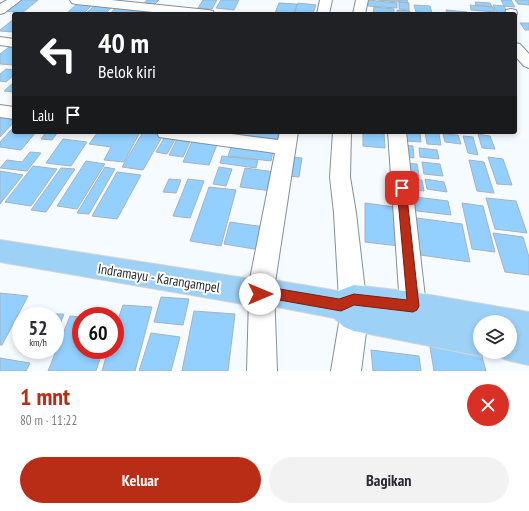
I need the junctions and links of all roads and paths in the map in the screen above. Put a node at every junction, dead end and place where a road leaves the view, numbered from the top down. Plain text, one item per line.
1 (15, 0) edge
2 (76, 0) edge
3 (326, 0) edge
4 (362, 0) edge
5 (0, 10) edge
6 (189, 12) edge
7 (323, 12) edge
8 (359, 12) edge
9 (0, 41) edge
10 (12, 42) edge
11 (517, 47) edge
12 (529, 63) edge
13 (0, 111) edge
14 (12, 113) edge
15 (196, 134) edge
16 (342, 134) edge
17 (397, 134) edge
18 (288, 140) edge
19 (0, 251) edge
20 (263, 293) junction
21 (344, 306) junction
22 (413, 306) junction
23 (473, 316) edge
24 (517, 324) edge
25 (529, 326) edge
26 (473, 339) edge
27 (517, 347) edge
28 (529, 350) edge
29 (262, 371) edge
30 (346, 371) edge

1 - 5 street
2 - 6 street
3 - 7 street
4 - 8 street
9 - 10 street
11 - 12 street
13 - 14 street
15 - 18 street
16 - 21 street
17 - 22 street
18 - 20 street
19 - 20 main road, Indramayu - Karangampel
20 - 21 main road, Indramayu - Karangampel
20 - 29 street
21 - 22 main road, Indramayu - Karangampel
21 - 26 main road, Indramayu - Karangampel
21 - 30 street
22 - 23 main road, Indramayu - Karangampel
24 - 25 main road
27 - 28 main road

